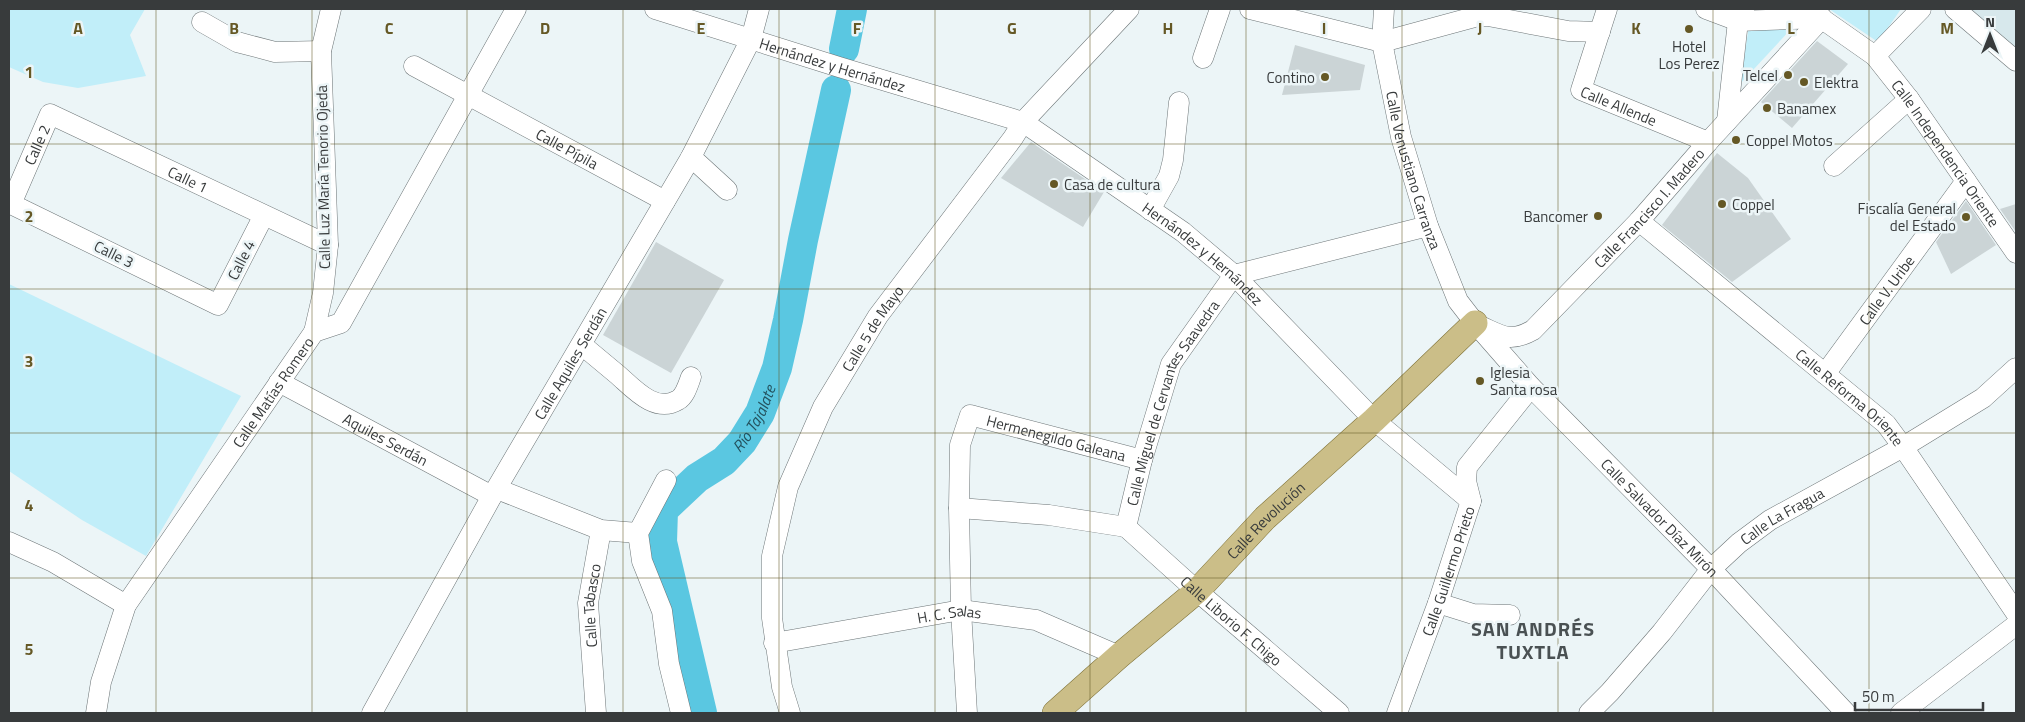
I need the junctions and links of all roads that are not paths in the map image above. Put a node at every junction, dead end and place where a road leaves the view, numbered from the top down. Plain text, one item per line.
1 (331, 9) edge
2 (516, 9) edge
3 (655, 9) edge
4 (759, 9) edge
5 (1129, 9) edge
6 (1220, 9) edge
7 (1250, 9) edge
8 (1384, 9) edge
9 (1607, 9) edge
10 (1706, 9) edge
11 (1921, 9) edge
12 (1955, 9) edge
13 (1815, 13) edge
14 (1741, 15) edge
15 (202, 22) dead end
16 (1600, 32) junction
17 (751, 39) junction
18 (1382, 42) junction
19 (321, 50) junction
20 (1875, 56) junction
21 (1204, 58) dead end
22 (2016, 62) edge
23 (414, 66) dead end
24 (468, 95) junction
25 (1909, 99) junction
26 (1179, 102) dead end
27 (50, 114) joint
28 (1727, 121) junction
29 (1023, 122) junction
30 (1708, 142) junction
31 (691, 157) junction
32 (1834, 166) dead end
33 (1966, 181) junction
34 (728, 190) dead end
35 (665, 201) junction
36 (11, 204) joint
37 (1150, 210) junction
38 (264, 215) junction
39 (1640, 221) junction
40 (1428, 226) junction
41 (328, 245) junction
42 (2016, 253) edge
43 (1234, 275) junction
44 (218, 305) joint
45 (1475, 323) junction
46 (1533, 330) junction
47 (314, 332) junction
48 (582, 345) junction
49 (1505, 359) junction
50 (2016, 368) edge
51 (1824, 374) junction
52 (691, 377) dead end
53 (279, 382) junction
54 (1530, 387) junction
55 (1374, 420) junction
56 (1903, 446) junction
57 (1142, 460) junction
58 (666, 480) dead end
59 (495, 493) junction
60 (1471, 501) junction
61 (959, 508) junction
62 (1126, 526) junction
63 (601, 530) junction
64 (638, 533) junction
65 (9, 542) edge
66 (1711, 569) junction
67 (1197, 590) junction
68 (1438, 604) junction
69 (126, 606) junction
70 (961, 610) junction
71 (2016, 613) edge
72 (1510, 615) dead end
73 (2016, 625) edge
74 (774, 643) junction
75 (1118, 656) junction
76 (96, 713) edge
77 (372, 713) edge
78 (596, 713) edge
79 (681, 713) edge
80 (790, 713) edge
81 (967, 713) edge
82 (1055, 713) edge
83 (1339, 713) edge
84 (1397, 713) edge
85 (1589, 713) edge
86 (1846, 713) edge
87 (1902, 713) edge

1 - 19 street, Calle Luz María Tenorio Ojeda
2 - 24 street, Calle Matías Romero
3 - 17 street, Hernández y Hernández
4 - 17 street, Calle Aquiles Serdán
5 - 29 street, Calle 5 de Mayo
6 - 21 street
7 - 18 street
8 - 18 street, Calle Venustiano Carranza
9 - 16 street, Calle Allende
10 - 14 street
11 - 20 street
12 - 22 street
13 - 14 street
13 - 20 street, Calle Independencia Oriente
13 - 28 street, Calle Francisco I. Madero
14 - 28 street
15 - 19 street
16 - 18 street
16 - 30 street, Calle Allende
17 - 29 street, Hernández y Hernández
17 - 31 street, Calle Aquiles Serdán
18 - 40 street, Calle Venustiano Carranza
19 - 41 street, Calle Luz María Tenorio Ojeda
20 - 25 street, Calle Independencia Oriente
23 - 24 street, Calle Pípila
24 - 35 street, Calle Pípila
24 - 47 street, Calle Matías Romero
25 - 32 street
25 - 33 street, Calle Independencia Oriente
26 - 37 street
27 - 36 street, Calle 2
27 - 38 street, Calle 1
28 - 30 street, Calle Francisco I. Madero
29 - 37 street, Hernández y Hernández
29 - 74 street, Calle 5 de Mayo
30 - 39 street, Calle Francisco I. Madero
31 - 34 street
31 - 35 street, Calle Aquiles Serdán
33 - 42 street, Calle Independencia Oriente
33 - 51 street, Calle V. Uribe
35 - 48 street, Calle Aquiles Serdán
36 - 44 street, Calle 3
37 - 43 street, Hernández y Hernández
38 - 41 street, Calle 1
38 - 44 street, Calle 4
39 - 46 street, Calle Francisco I. Madero
39 - 51 street, Calle Reforma Oriente
40 - 43 street
40 - 45 street, Calle Venustiano Carranza
41 - 47 street, Calle Luz María Tenorio Ojeda
43 - 55 street, Hernández y Hernández
43 - 57 street, Calle Miguel de Cervantes Saavedra
45 - 46 street, Calle Francisco I. Madero
45 - 49 street, Calle Salvador Díaz Mirón
45 - 55 main road, Calle Revolución
46 - 49 street
47 - 53 street, Calle Matías Romero
48 - 52 street
48 - 59 street, Calle Aquiles Serdán
49 - 54 street, Calle Salvador Díaz Mirón
50 - 56 street, Calle La Fragua
51 - 56 street, Calle Reforma Oriente
53 - 59 street, Aquiles Serdán
53 - 69 street, Calle Matías Romero
54 - 60 street, Calle Guillermo Prieto
54 - 66 street, Calle Salvador Díaz Mirón
55 - 60 street, Hernández y Hernández
55 - 67 main road, Calle Revolución
56 - 66 street, Calle La Fragua
56 - 71 street, Calle Reforma Oriente
57 - 61 street, Hermenegildo Galeana
57 - 62 street, Calle Miguel de Cervantes Saavedra
58 - 64 street
59 - 63 street, Aquiles Serdán
59 - 77 street, Calle Aquiles Serdán
60 - 68 street, Calle Guillermo Prieto
61 - 62 street
61 - 70 street
62 - 67 street, Calle Liborio F. Chigo
63 - 64 street, Aquiles Serdán
63 - 78 street, Calle Tabasco
64 - 79 street
65 - 69 street
66 - 85 street, Calle La Fragua
66 - 86 street, Calle Salvador Díaz Mirón
67 - 75 main road, Calle Revolución
67 - 83 street, Calle Liborio F. Chigo
68 - 72 street
68 - 84 street, Calle Guillermo Prieto
69 - 76 street, Calle Matías Romero
70 - 74 street, H. C. Salas
70 - 75 street, H. C. Salas
70 - 81 street
73 - 87 street
74 - 80 street, Calle 5 de Mayo
75 - 82 main road, Calle Revolución

